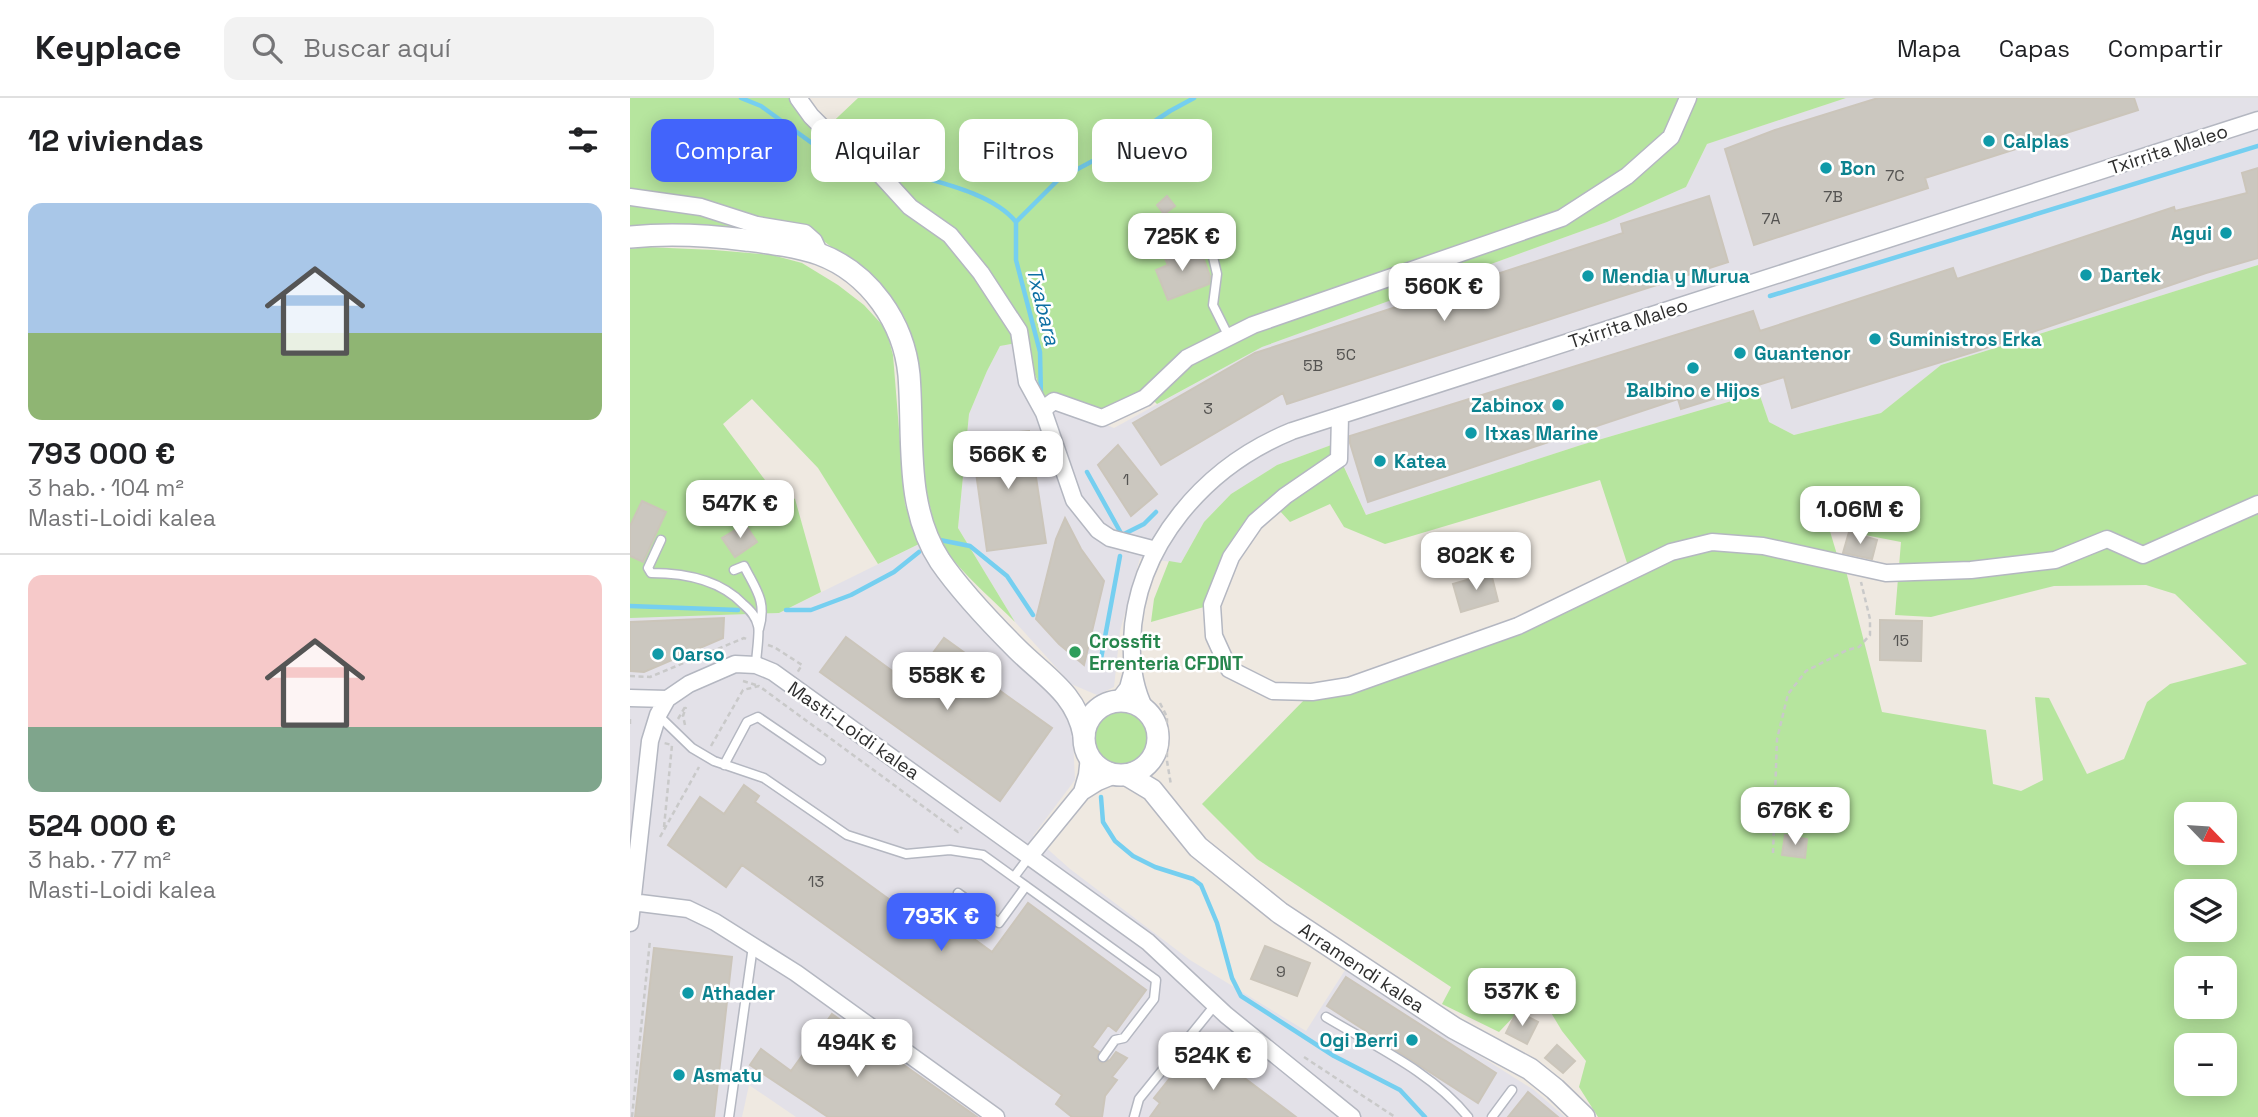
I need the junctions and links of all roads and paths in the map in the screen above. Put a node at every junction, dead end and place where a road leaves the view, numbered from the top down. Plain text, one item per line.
1 (798, 98) edge
2 (1688, 98) edge
3 (2258, 120) edge
4 (630, 197) edge
5 (630, 237) edge
6 (820, 254) junction
7 (1213, 257) dead end
8 (1229, 337) junction
9 (1044, 413) junction
10 (1340, 416) junction
11 (2258, 504) edge
12 (661, 540) dead end
13 (1156, 550) junction
14 (1858, 569) junction
15 (734, 570) dead end
16 (760, 629) junction
17 (756, 665) junction
18 (1133, 671) junction
19 (738, 679) dead end
20 (759, 686) dead end
21 (1063, 690) junction
22 (630, 698) edge
23 (667, 699) junction
24 (1109, 704) junction
25 (1152, 706) junction
26 (658, 715) junction
27 (630, 719) edge
28 (630, 727) edge
29 (685, 727) dead end
30 (671, 729) junction
31 (1084, 734) junction
32 (664, 743) dead end
33 (1156, 752) junction
34 (1089, 757) junction
35 (821, 760) dead end
36 (724, 765) junction
37 (1121, 775) junction
38 (1166, 791) junction
39 (1082, 792) junction
40 (1773, 853) dead end
41 (1029, 857) junction
42 (1014, 877) junction
43 (1026, 886) junction
44 (958, 894) dead end
45 (632, 902) junction
46 (630, 923) edge
47 (650, 940) dead end
48 (753, 946) junction
49 (1215, 1005) junction
50 (1326, 1017) dead end
51 (1103, 1056) dead end
52 (1304, 1057) dead end
53 (1511, 1090) dead end
54 (632, 1117) edge
55 (729, 1117) edge
56 (996, 1117) edge
57 (1134, 1117) edge
58 (1352, 1117) edge
59 (1395, 1117) edge
60 (1468, 1117) edge
61 (1492, 1117) edge
62 (1584, 1117) edge

1 - 9 street
2 - 8 street
3 - 10 street, Txirrita Maleo
4 - 6 street
5 - 6 street
6 - 21 street
7 - 8 lane
8 - 9 street
9 - 13 street
10 - 13 street, Txirrita Maleo
10 - 14 street
11 - 14 street
12 - 16 lane
13 - 18 street, Txirrita Maleo
14 - 40 path
15 - 16 lane
16 - 17 lane
17 - 23 street
17 - 41 street, Masti-Loidi kalea
18 - 24 street, Txirrita Maleo
18 - 25 street, Txirrita Maleo
19 - 20 path
21 - 24 street
21 - 31 street
22 - 23 street
23 - 26 street
24 - 25 street
24 - 31 street
25 - 33 street
25 - 38 path
26 - 30 lane
26 - 45 street
27 - 28 path
29 - 30 path
30 - 32 path
30 - 36 lane
31 - 34 street
33 - 37 street
33 - 38 street
34 - 37 street
34 - 39 street
35 - 36 lane
36 - 42 lane
37 - 38 street
37 - 39 street
38 - 62 street, Arramendi kalea
39 - 41 street
41 - 42 lane
41 - 49 street, Masti-Loidi kalea
42 - 43 lane
43 - 44 lane
43 - 51 lane
45 - 46 street
45 - 48 street
47 - 54 path
48 - 55 lane
48 - 56 street
49 - 57 lane
49 - 58 street, Masti-Loidi kalea
50 - 60 lane
52 - 59 path
53 - 61 lane

